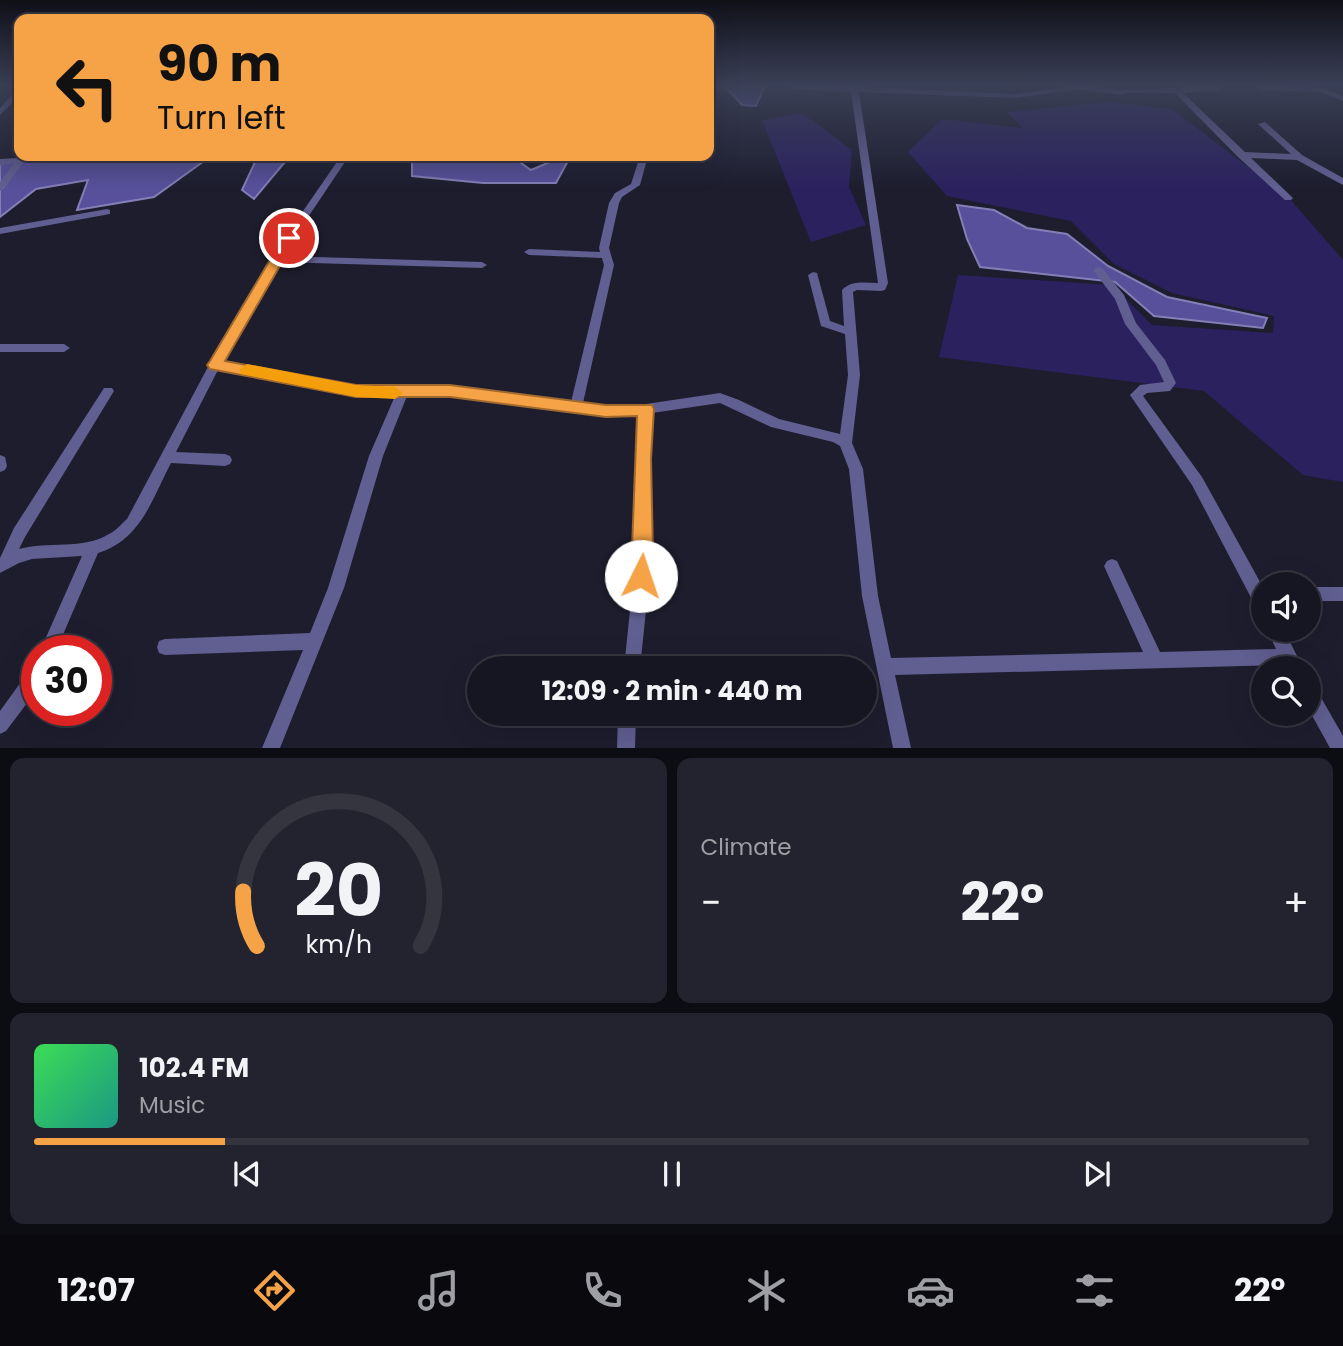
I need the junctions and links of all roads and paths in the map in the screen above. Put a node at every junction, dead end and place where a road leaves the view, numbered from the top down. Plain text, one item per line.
1 (860, 119) edge
2 (1204, 119) edge
3 (1262, 124) dead end
4 (1241, 155) junction
5 (1299, 157) junction
6 (21, 161) edge
7 (342, 161) edge
8 (642, 161) edge
9 (1343, 182) edge
10 (0, 188) edge
11 (1288, 198) dead end
12 (107, 212) dead end
13 (0, 231) edge
14 (529, 252) dead end
15 (605, 255) junction
16 (275, 259) junction
17 (482, 265) dead end
18 (1098, 270) dead end
19 (813, 275) dead end
20 (850, 332) junction
21 (0, 348) edge
22 (64, 348) dead end
23 (215, 365) junction
24 (108, 391) dead end
25 (402, 393) junction
26 (576, 407) junction
27 (646, 409) junction
28 (845, 443) junction
29 (167, 457) junction
30 (225, 460) dead end
31 (92, 550) junction
32 (4, 561) edge
33 (1112, 566) dead end
34 (1251, 579) edge
35 (1321, 594) edge
36 (1343, 594) edge
37 (55, 635) edge
38 (314, 641) junction
39 (164, 647) dead end
40 (633, 656) edge
41 (1155, 660) junction
42 (1251, 662) edge
43 (884, 667) junction
44 (21, 696) edge
45 (1321, 714) edge
46 (0, 725) edge
47 (627, 726) edge
48 (271, 747) edge
49 (626, 747) edge
50 (902, 747) edge
51 (1340, 747) edge

1 - 20 street
2 - 4 street
3 - 5 street
4 - 5 street
4 - 11 street
5 - 9 street
6 - 10 street
7 - 16 street
8 - 15 street
12 - 13 street
14 - 15 street
15 - 26 street
16 - 17 street
16 - 23 street
18 - 34 street
19 - 20 street
20 - 28 street
21 - 22 street
23 - 25 street
23 - 29 street
24 - 32 street
25 - 26 street
25 - 38 street
26 - 27 street
27 - 28 street
27 - 40 street
28 - 43 street
29 - 30 street
29 - 31 street
31 - 32 street
31 - 37 street
33 - 41 street
35 - 36 street
38 - 39 street
38 - 48 street
41 - 42 street
41 - 43 street
43 - 50 street
44 - 46 street
45 - 51 street
47 - 49 street

